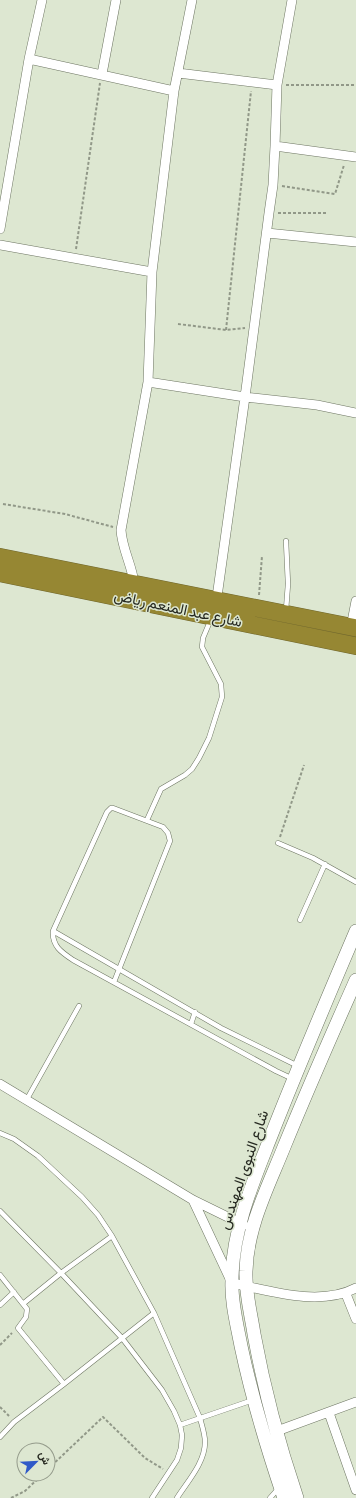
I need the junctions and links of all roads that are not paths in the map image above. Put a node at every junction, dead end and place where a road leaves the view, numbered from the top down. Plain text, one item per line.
1 (42, 0) edge
2 (116, 0) edge
3 (192, 0) edge
4 (292, 0) edge
5 (30, 59) junction
6 (178, 73) junction
7 (102, 74) junction
8 (277, 85) junction
9 (174, 91) junction
10 (275, 146) junction
11 (352, 156) edge
12 (0, 229) edge
13 (267, 233) junction
14 (356, 242) edge
15 (0, 244) edge
16 (152, 272) junction
17 (148, 382) junction
18 (246, 397) junction
19 (356, 413) edge
20 (286, 541) dead end
21 (0, 557) edge
22 (0, 573) edge
23 (134, 583) junction
24 (356, 600) edge
25 (215, 608) junction
26 (286, 614) junction
27 (353, 628) edge
28 (283, 631) junction
29 (356, 646) edge
30 (147, 820) junction
31 (278, 843) road end
32 (325, 864) junction
33 (356, 882) edge
34 (300, 920) dead end
35 (53, 930) junction
36 (356, 932) edge
37 (120, 968) junction
38 (356, 980) edge
39 (114, 982) junction
40 (79, 1006) dead end
41 (195, 1012) junction
42 (191, 1024) junction
43 (300, 1064) junction
44 (317, 1068) junction
45 (294, 1079) junction
46 (0, 1084) edge
47 (27, 1099) junction
48 (276, 1123) junction
49 (291, 1130) junction
50 (0, 1133) edge
51 (192, 1200) junction
52 (0, 1211) edge
53 (240, 1223) junction
54 (252, 1230) junction
55 (112, 1236) junction
56 (62, 1273) junction
57 (0, 1275) edge
58 (232, 1283) junction
59 (247, 1286) junction
60 (356, 1288) edge
61 (14, 1292) junction
62 (346, 1294) junction
63 (24, 1303) junction
64 (0, 1304) edge
65 (154, 1313) junction
66 (356, 1319) edge
67 (122, 1338) junction
68 (64, 1384) junction
69 (254, 1400) junction
70 (356, 1402) edge
71 (329, 1413) junction
72 (200, 1418) junction
73 (180, 1425) junction
74 (277, 1431) junction
75 (0, 1437) edge
76 (356, 1490) edge
77 (282, 1493) edge
78 (152, 1498) edge
79 (177, 1498) edge
80 (270, 1498) edge
81 (297, 1498) edge

1 - 5 street
2 - 7 street
3 - 6 street
4 - 8 street
5 - 7 street
5 - 12 street
6 - 8 street
6 - 9 street
7 - 9 street
8 - 10 street
9 - 16 street
10 - 11 street
10 - 13 street
13 - 14 street
13 - 18 street
15 - 16 street
16 - 17 street
17 - 18 street
17 - 23 street
18 - 19 street
18 - 25 street
20 - 26 lane
21 - 23 highway, شارع عبد المنعم رياض
22 - 25 highway, شارع عبد المنعم رياض
23 - 25 highway, شارع عبد المنعم رياض
24 - 27 street
25 - 26 highway, شارع عبد المنعم رياض
25 - 28 highway, شارع عبد المنعم رياض
25 - 30 lane
26 - 27 highway, شارع عبد المنعم رياض
26 - 28 highway
28 - 29 highway, شارع عبد المنعم رياض
30 - 35 lane
30 - 37 lane
31 - 32 lane
32 - 33 lane
32 - 34 lane
35 - 37 lane
35 - 39 lane
36 - 43 street, شارع النبوى المهندس
37 - 39 lane
37 - 41 lane
38 - 44 street, شارع النبوى المهندس
39 - 42 lane
40 - 47 lane
41 - 42 lane
41 - 43 lane
42 - 45 lane
43 - 44 street
43 - 45 street, شارع النبوى المهندس
44 - 49 street, شارع النبوى المهندس
45 - 48 street, شارع النبوى المهندس
46 - 47 street
47 - 51 street
48 - 49 street
48 - 53 street, شارع النبوى المهندس
49 - 54 street, شارع النبوى المهندس
50 - 55 lane
51 - 53 street
51 - 58 street
52 - 56 lane
53 - 54 street
53 - 58 street, شارع النبوى المهندس
54 - 59 street, شارع النبوى المهندس
55 - 56 lane
55 - 65 lane
56 - 63 lane
56 - 67 lane
57 - 61 lane
58 - 59 street
58 - 69 street, شارع النبوى المهندس
59 - 62 street
59 - 74 street, شارع النبوى المهندس
60 - 62 street
61 - 63 lane
61 - 64 lane
62 - 66 street
63 - 68 lane
65 - 67 lane
65 - 72 lane
67 - 68 lane
67 - 73 lane
68 - 75 lane
69 - 72 lane
69 - 77 street, شارع النبوى المهندس
70 - 71 street
71 - 74 street
71 - 76 street
72 - 73 lane
72 - 79 lane
73 - 78 lane
74 - 81 street, شارع النبوى المهندس
77 - 80 lane

